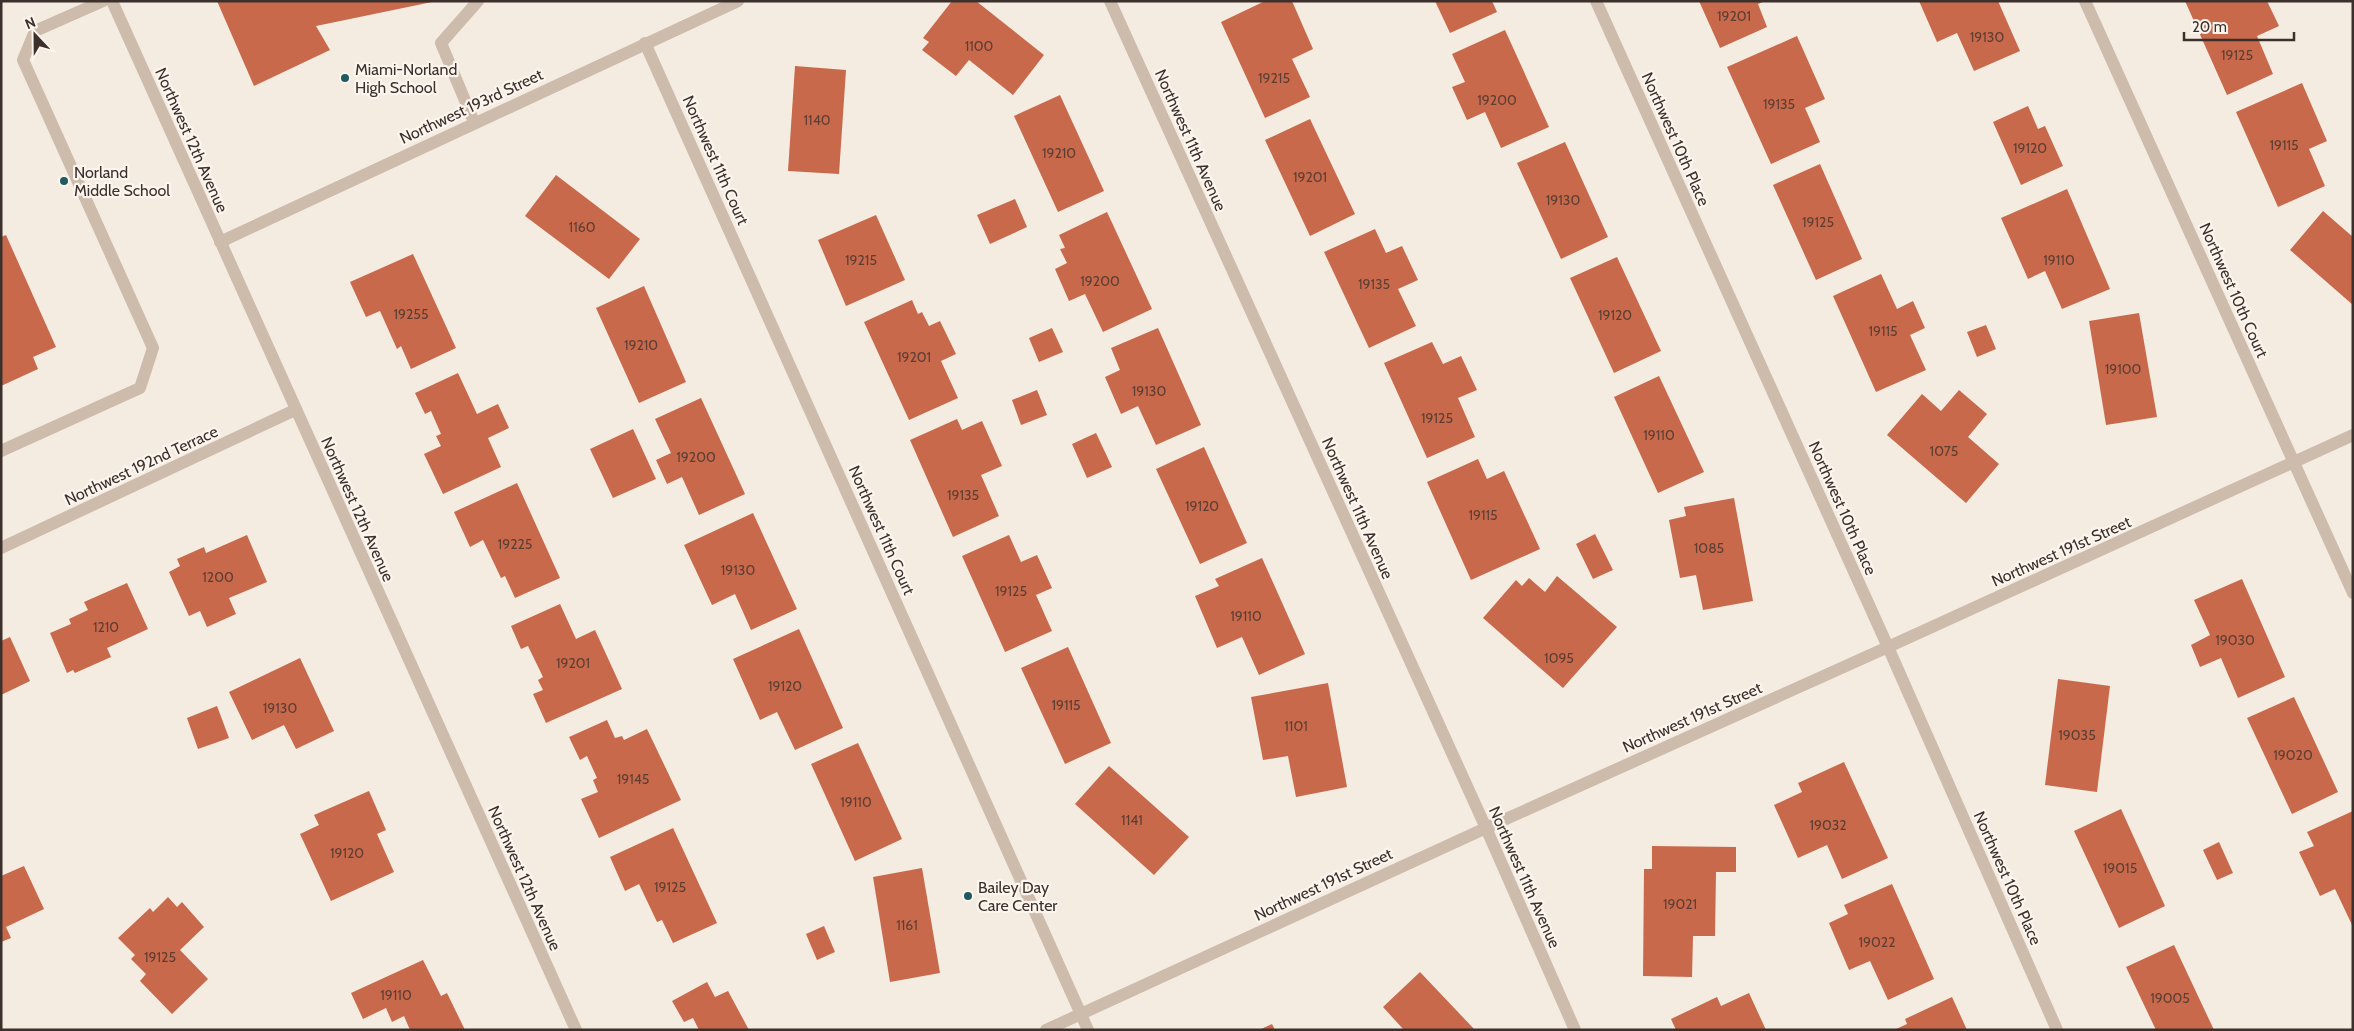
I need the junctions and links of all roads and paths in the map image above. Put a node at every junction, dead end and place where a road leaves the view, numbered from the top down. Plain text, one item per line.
1 (103, 1) edge
2 (112, 1) edge
3 (478, 1) edge
4 (738, 1) edge
5 (1110, 1) edge
6 (1596, 1) edge
7 (2085, 1) edge
8 (645, 43) junction
9 (474, 122) junction
10 (220, 242) junction
11 (295, 410) junction
12 (2353, 435) edge
13 (1, 451) edge
14 (2295, 463) junction
15 (1, 548) edge
16 (2353, 593) edge
17 (1888, 647) junction
18 (1486, 828) junction
19 (1081, 1014) junction
20 (576, 1030) edge
21 (1046, 1030) edge
22 (1088, 1030) edge
23 (1575, 1030) edge
24 (2057, 1030) edge

1 - 13 street
2 - 10 street, Northwest 12th Avenue
3 - 9 street
4 - 8 street, Northwest 193rd Street
5 - 18 street, Northwest 11th Avenue
6 - 17 street, Northwest 10th Place
7 - 14 street, Northwest 10th Court
8 - 9 street, Northwest 193rd Street
8 - 19 street, Northwest 11th Court
9 - 10 street, Northwest 193rd Street
10 - 11 street, Northwest 12th Avenue
11 - 15 street, Northwest 192nd Terrace
11 - 20 street, Northwest 12th Avenue
12 - 14 street, Northwest 191st Street
14 - 16 street, Northwest 10th Court
14 - 17 street, Northwest 191st Street
17 - 18 street, Northwest 191st Street
17 - 24 street, Northwest 10th Place
18 - 19 street, Northwest 191st Street
18 - 23 street, Northwest 11th Avenue
19 - 21 street, Northwest 191st Street
19 - 22 street, Northwest 11th Court

